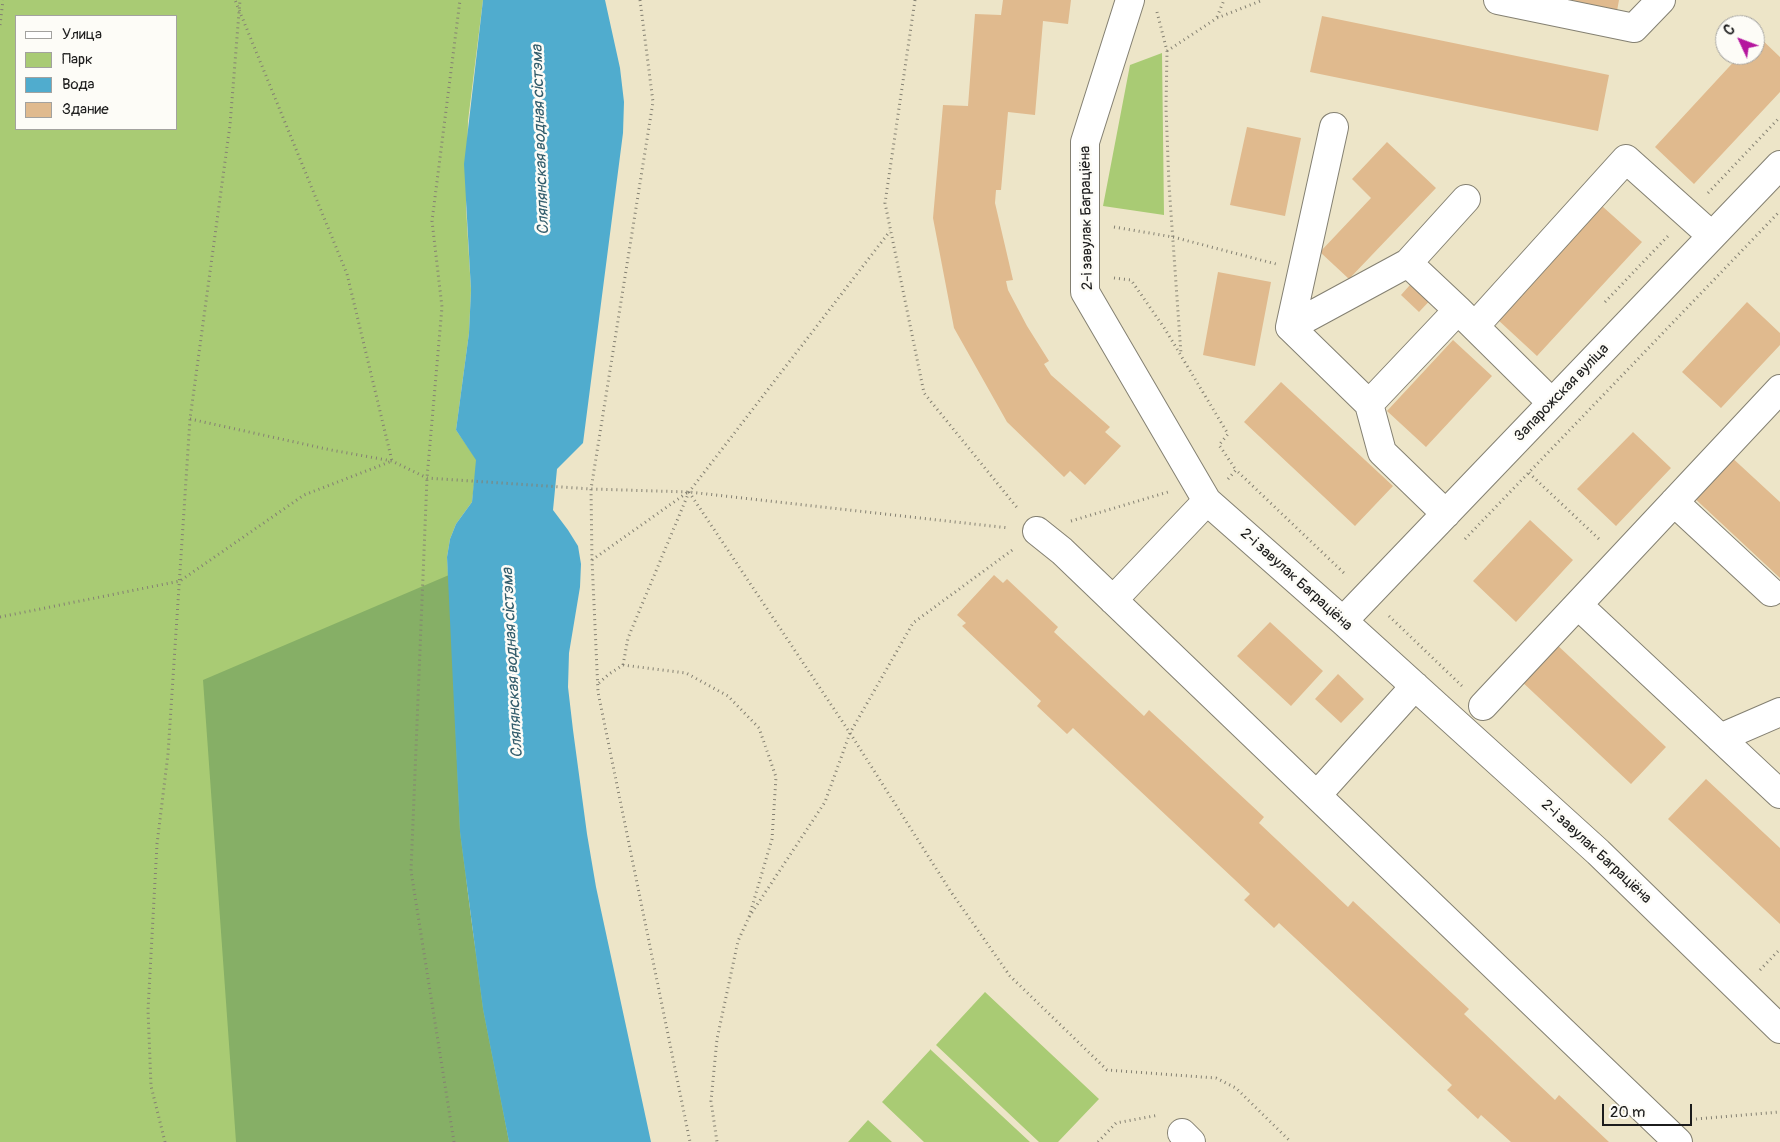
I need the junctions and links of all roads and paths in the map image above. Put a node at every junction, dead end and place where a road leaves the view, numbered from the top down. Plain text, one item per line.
1 (3, 0) edge
2 (234, 0) edge
3 (240, 0) edge
4 (460, 0) edge
5 (640, 0) edge
6 (915, 0) edge
7 (1130, 0) edge
8 (1224, 0) edge
9 (1263, 0) edge
10 (1498, 0) edge
11 (1661, 0) edge
12 (239, 9) junction
13 (1156, 10) dead end
14 (1217, 18) junction
15 (0, 25) edge
16 (1167, 51) junction
17 (1334, 127) dead end
18 (1780, 165) edge
19 (1466, 199) dead end
20 (1780, 211) edge
21 (1104, 226) dead end
22 (890, 231) junction
23 (1712, 236) junction
24 (1173, 237) junction
25 (1408, 263) junction
26 (1303, 271) junction
27 (1108, 278) dead end
28 (1466, 318) junction
29 (1290, 327) junction
30 (1182, 357) junction
31 (1780, 389) edge
32 (1552, 403) junction
33 (1369, 404) junction
34 (190, 419) junction
35 (392, 461) junction
36 (1236, 470) dead end
37 (1529, 473) junction
38 (427, 478) junction
39 (591, 489) junction
40 (1174, 490) dead end
41 (688, 492) junction
42 (1207, 501) junction
43 (1674, 502) junction
44 (1446, 514) junction
45 (1037, 531) junction
46 (1463, 542) dead end
47 (592, 560) junction
48 (1621, 560) junction
49 (180, 580) junction
50 (1771, 592) dead end
51 (1113, 600) junction
52 (1578, 605) junction
53 (1397, 610) dead end
54 (0, 616) edge
55 (1390, 617) dead end
56 (1343, 621) junction
57 (623, 665) junction
58 (599, 683) junction
59 (1415, 686) junction
60 (1483, 706) dead end
61 (1780, 712) edge
62 (850, 734) junction
63 (1720, 738) junction
64 (1780, 794) edge
65 (1317, 795) junction
66 (749, 917) junction
67 (1780, 949) edge
68 (1760, 970) dead end
69 (1780, 1029) edge
70 (1780, 1112) edge
71 (1658, 1123) junction
72 (1187, 1138) edge
73 (165, 1142) edge
74 (454, 1142) edge
75 (690, 1142) edge
76 (717, 1142) edge
77 (1098, 1142) edge
78 (1291, 1142) edge
79 (1678, 1142) edge

1 - 15 path
2 - 12 path
3 - 12 path
4 - 38 path
5 - 39 path
6 - 22 path
7 - 42 street, 2-і завулак Баграціёна
8 - 14 path
9 - 14 path
10 - 11 street
12 - 34 path
12 - 35 path
13 - 16 path
14 - 16 path
16 - 24 path
17 - 26 street
18 - 23 street, Запарожская вуліца
19 - 25 street
20 - 37 path
21 - 24 path
22 - 41 path
22 - 45 path
23 - 28 street
23 - 32 street, Запарожская вуліца
24 - 26 path
24 - 30 path
25 - 28 street
25 - 29 street
26 - 29 street
27 - 30 path
28 - 32 street
28 - 33 street
29 - 33 street
30 - 36 path
31 - 43 street
32 - 44 street, Запарожская вуліца
33 - 44 street
34 - 35 path
34 - 49 path
35 - 38 path
35 - 49 path
37 - 46 path
37 - 48 path
38 - 39 path
38 - 74 path
39 - 41 path
39 - 47 path
40 - 45 path
41 - 45 path
41 - 47 path
41 - 57 path
41 - 62 path
42 - 51 street
42 - 56 street, 2-і завулак Баграціёна
43 - 48 street
43 - 50 street
44 - 56 street, Запарожская вуліца
45 - 51 street
45 - 62 path
47 - 58 path
48 - 52 street
49 - 54 path
49 - 73 path
51 - 65 street
52 - 60 street
52 - 63 street
53 - 55 path
56 - 59 street, 2-і завулак Баграціёна
57 - 58 path
57 - 66 path
58 - 75 path
59 - 65 street
59 - 69 street, 2-і завулак Баграціёна
61 - 63 street
62 - 66 path
62 - 78 path
63 - 64 street
65 - 71 street
66 - 76 path
67 - 68 path
70 - 71 path
71 - 79 street
72 - 77 path

